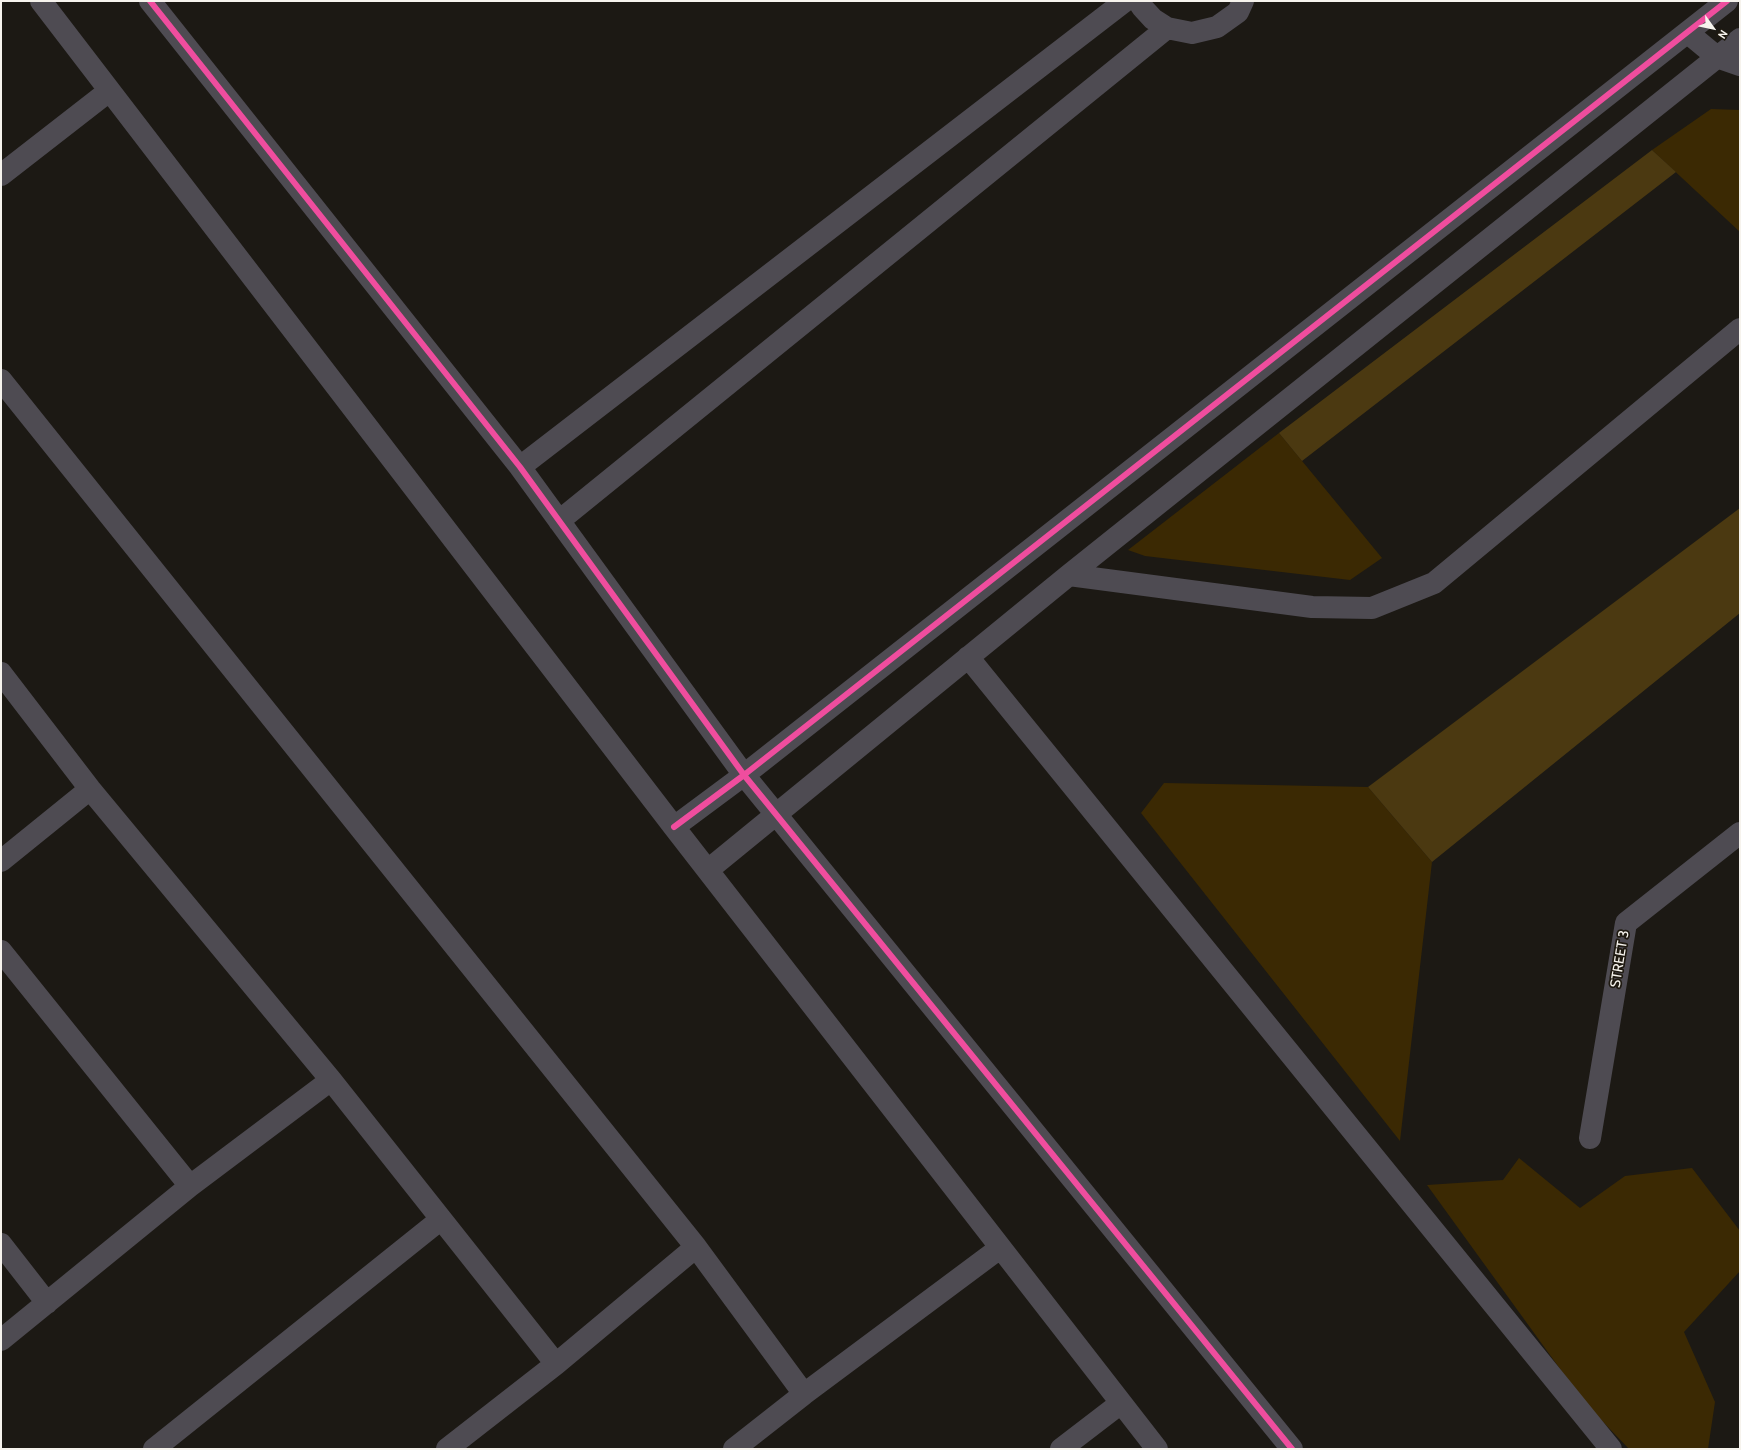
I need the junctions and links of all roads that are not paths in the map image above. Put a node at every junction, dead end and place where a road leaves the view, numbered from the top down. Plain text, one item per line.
1 (41, 1) edge
2 (150, 1) edge
3 (1125, 1) edge
4 (1138, 1) edge
5 (1243, 1) edge
6 (1727, 1) edge
7 (1167, 28) junction
8 (1688, 33) junction
9 (1740, 39) edge
10 (1717, 57) junction
11 (1740, 65) edge
12 (109, 90) junction
13 (1, 175) edge
14 (1740, 329) edge
15 (1, 380) edge
16 (8, 403) edge
17 (520, 467) junction
18 (559, 521) junction
19 (1069, 575) junction
20 (968, 657) junction
21 (1, 673) edge
22 (744, 775) junction
23 (90, 789) junction
24 (775, 814) junction
25 (674, 827) junction
26 (1740, 833) edge
27 (1, 861) edge
28 (708, 870) junction
29 (1, 951) edge
30 (331, 1080) junction
31 (1590, 1138) dead end
32 (190, 1186) junction
33 (440, 1220) junction
34 (1, 1244) edge
35 (696, 1247) junction
36 (1000, 1248) junction
37 (47, 1303) junction
38 (1, 1340) edge
39 (556, 1364) junction
40 (804, 1394) junction
41 (1121, 1403) junction
42 (154, 1449) edge
43 (447, 1449) edge
44 (734, 1449) edge
45 (1061, 1449) edge
46 (1157, 1449) edge
47 (1292, 1449) edge
48 (1611, 1449) edge

1 - 12 street
2 - 17 street
3 - 17 street
4 - 7 street
5 - 7 street
6 - 8 street
7 - 18 street
8 - 10 street
8 - 22 street
9 - 10 street
10 - 11 street
10 - 19 street
12 - 13 street
12 - 25 street
14 - 19 street
15 - 16 street
16 - 35 street
17 - 18 street
18 - 22 street
19 - 20 street
20 - 24 street
20 - 48 street
21 - 23 street
22 - 24 street
22 - 25 street
23 - 27 street
23 - 30 street
24 - 28 street
24 - 47 street
25 - 28 street
26 - 31 street, STREET 3
28 - 36 street
29 - 32 street
30 - 32 street
30 - 33 street
32 - 37 street
33 - 39 street
33 - 42 street
34 - 37 street
35 - 39 street
35 - 40 street
36 - 40 street
36 - 41 street
37 - 38 street
39 - 43 street
40 - 44 street
41 - 45 street
41 - 46 street

